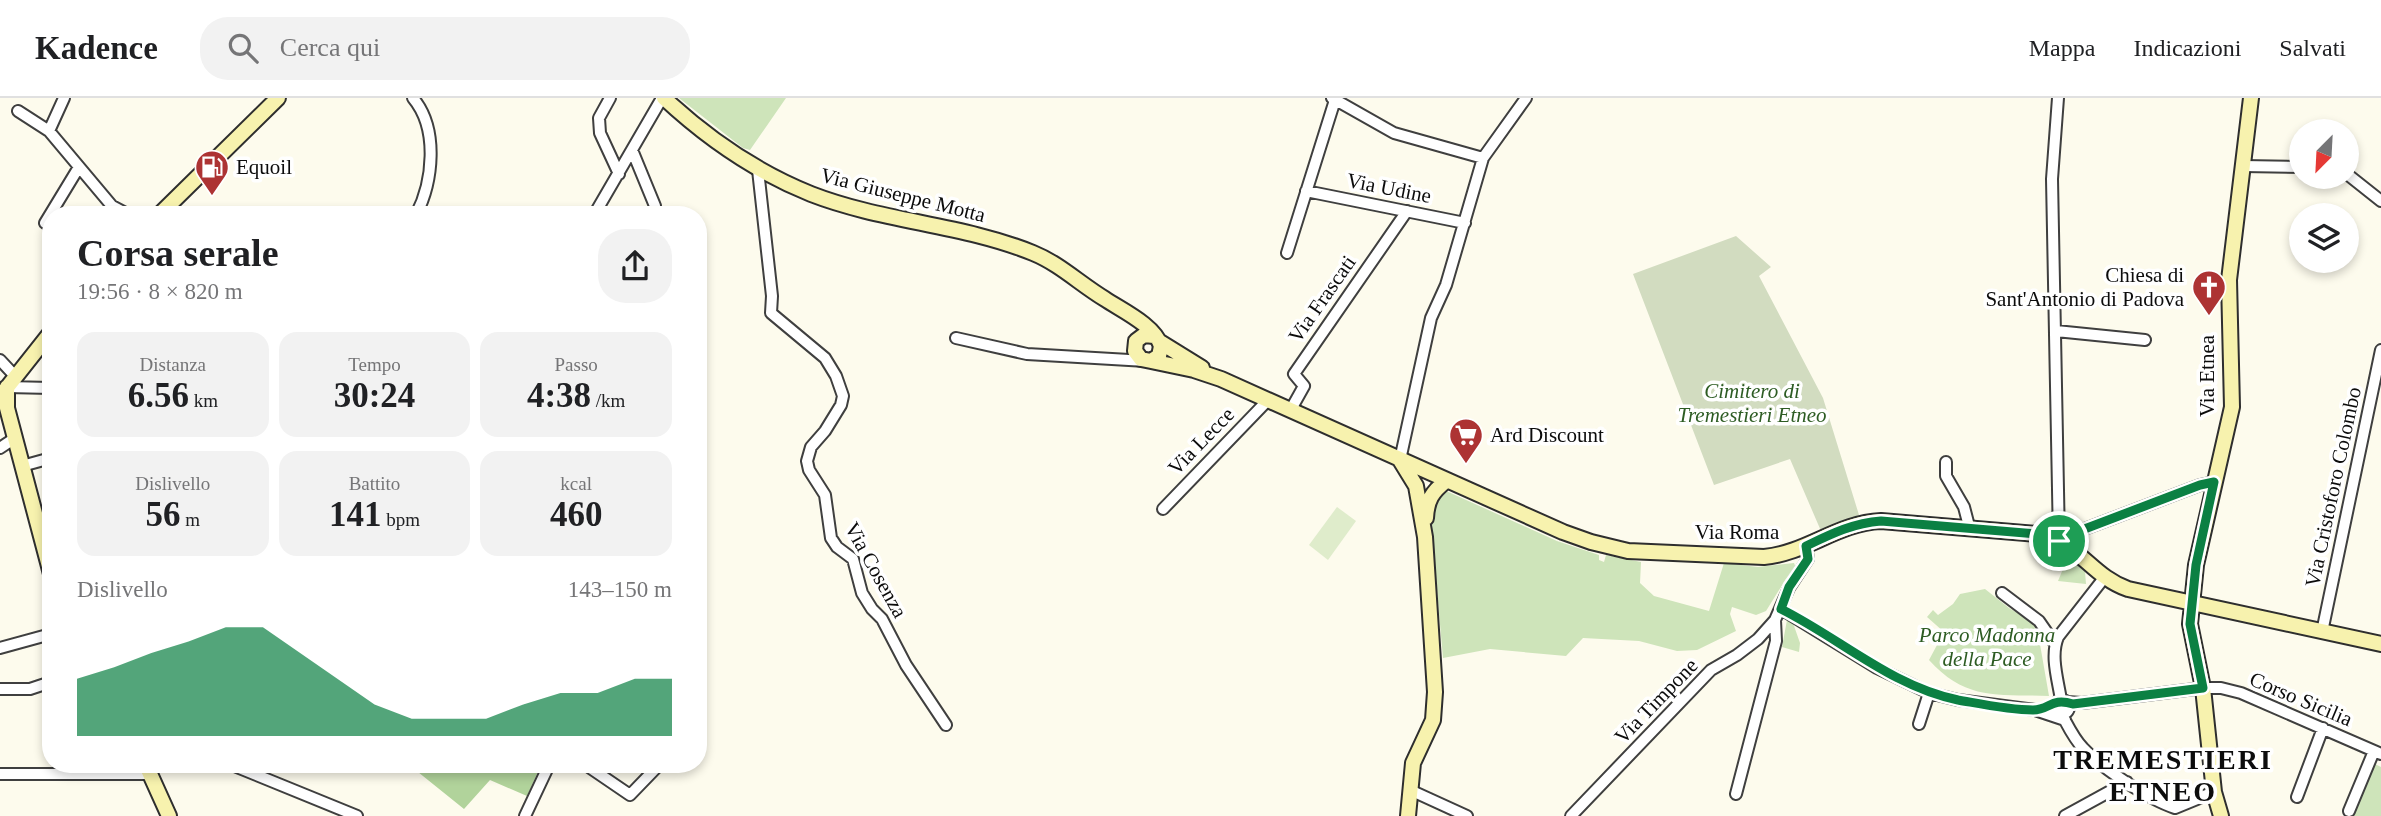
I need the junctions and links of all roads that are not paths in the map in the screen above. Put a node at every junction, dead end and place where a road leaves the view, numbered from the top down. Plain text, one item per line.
1 (64, 98) edge
2 (278, 98) edge
3 (414, 98) edge
4 (610, 98) edge
5 (663, 98) edge
6 (1526, 98) edge
7 (2058, 98) edge
8 (2252, 98) edge
9 (1333, 99) edge
10 (18, 111) dead end
11 (49, 131) junction
12 (632, 150) junction
13 (1483, 158) junction
14 (2243, 166) junction
15 (79, 167) junction
16 (2289, 167) edge
17 (758, 170) junction
18 (619, 174) junction
19 (2359, 184) edge
20 (1306, 191) junction
21 (2381, 201) edge
22 (55, 206) edge
23 (112, 206) edge
24 (168, 206) edge
25 (419, 206) edge
26 (599, 206) edge
27 (655, 206) dead end
28 (1407, 211) junction
29 (1465, 223) junction
30 (1287, 253) dead end
31 (1102, 298) junction
32 (2056, 331) junction
33 (956, 338) dead end
34 (1157, 339) junction
35 (2145, 340) dead end
36 (42, 343) edge
37 (1135, 344) junction
38 (2381, 350) edge
39 (1102, 359) junction
40 (0, 360) edge
41 (1148, 361) junction
42 (1222, 379) junction
43 (7, 386) edge
44 (42, 388) edge
45 (1268, 400) junction
46 (1290, 411) junction
47 (15, 438) junction
48 (0, 448) edge
49 (42, 460) edge
50 (1400, 460) junction
51 (1945, 462) dead end
52 (22, 466) junction
53 (1433, 475) junction
54 (2214, 482) junction
55 (1416, 486) junction
56 (1163, 509) dead end
57 (1970, 530) junction
58 (1425, 537) junction
59 (42, 540) edge
60 (2063, 543) junction
61 (1806, 546) junction
62 (2104, 578) junction
63 (2002, 593) dead end
64 (2193, 604) junction
65 (1781, 609) junction
66 (1775, 620) junction
67 (2322, 632) junction
68 (42, 636) edge
69 (2055, 644) junction
70 (2381, 644) edge
71 (0, 648) edge
72 (42, 685) edge
73 (2203, 688) junction
74 (0, 689) edge
75 (1929, 693) junction
76 (2062, 701) junction
77 (2035, 710) junction
78 (2061, 717) junction
79 (946, 724) dead end
80 (1919, 724) dead end
81 (2323, 728) junction
82 (2377, 752) edge
83 (42, 773) edge
84 (149, 773) edge
85 (252, 773) edge
86 (545, 773) edge
87 (598, 773) edge
88 (651, 773) edge
89 (0, 774) edge
90 (2127, 782) junction
91 (1409, 790) junction
92 (2214, 792) junction
93 (1736, 794) dead end
94 (2297, 797) dead end
95 (2349, 811) dead end
96 (169, 816) edge
97 (358, 816) edge
98 (524, 816) edge
99 (1408, 816) edge
100 (1467, 816) edge
101 (1571, 816) edge
102 (2065, 816) edge
103 (2221, 816) edge

1 - 11 street
2 - 24 main road
3 - 25 street
4 - 18 street
5 - 12 street
5 - 17 main road, Via Giuseppe Motta
6 - 13 street
7 - 32 street
8 - 14 main road, Via Etnea
9 - 13 street
9 - 20 street
10 - 11 street
11 - 15 street
12 - 18 street
12 - 27 street
13 - 29 street
14 - 16 street
14 - 54 main road, Via Etnea
15 - 22 street
15 - 23 street
17 - 31 main road, Via Giuseppe Motta
17 - 79 street, Via Cosenza
18 - 26 street
19 - 21 street
20 - 28 street, Via Udine
20 - 30 street
28 - 29 street, Via Udine
28 - 46 street, Via Frascati
29 - 50 street
31 - 34 main road
31 - 37 main road
32 - 35 street
32 - 60 street
33 - 39 street
34 - 37 main road
34 - 41 main road
34 - 42 main road
36 - 43 main road
37 - 39 street
37 - 41 main road
38 - 67 street, Via Cristoforo Colombo
39 - 41 street
40 - 43 street
41 - 42 main road
42 - 45 main road
43 - 44 street
43 - 47 main road
45 - 46 main road
45 - 56 street, Via Lecce
46 - 50 main road
47 - 48 street
47 - 52 main road
49 - 52 street
50 - 53 main road, Via Roma
50 - 55 main road
51 - 57 street
52 - 59 main road
53 - 55 main road
53 - 58 main road
53 - 61 main road, Via Roma
54 - 60 street
54 - 64 main road, Via Etnea
55 - 58 main road
57 - 60 main road, Via Roma
57 - 61 main road, Via Roma
58 - 91 main road
60 - 62 main road, Via Roma
61 - 65 street, Via Timpone
62 - 64 main road, Via Roma
62 - 69 street
63 - 69 street
64 - 67 main road, Via Roma
64 - 73 main road, Via Etnea
65 - 66 street, Via Timpone
65 - 75 street
66 - 93 street
66 - 101 street, Via Timpone
67 - 70 main road, Via Roma
68 - 71 street
69 - 76 street
72 - 74 street
73 - 76 street, Corso Sicilia
73 - 81 street, Corso Sicilia
73 - 92 main road, Via Etnea
75 - 77 street
75 - 80 street
76 - 77 street, Corso Sicilia
76 - 78 street
77 - 78 street
78 - 90 street
81 - 82 street, Corso Sicilia
81 - 94 street
82 - 95 street
83 - 89 street
84 - 96 main road
85 - 97 street
86 - 98 street
87 - 88 street
90 - 92 street
90 - 102 street
91 - 99 main road
91 - 100 street
92 - 103 main road, Via Etnea

